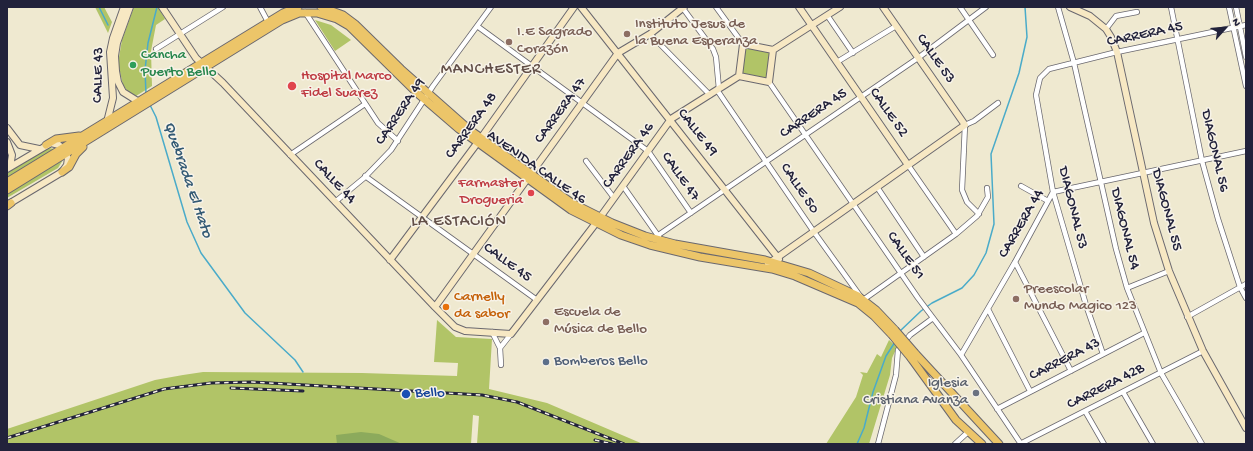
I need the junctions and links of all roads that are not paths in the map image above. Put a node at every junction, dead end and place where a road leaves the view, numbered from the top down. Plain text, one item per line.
1 (124, 7) edge
2 (130, 7) edge
3 (162, 7) edge
4 (223, 7) edge
5 (260, 7) edge
6 (296, 7) edge
7 (321, 7) edge
8 (491, 7) edge
9 (574, 7) edge
10 (581, 7) edge
11 (683, 7) edge
12 (716, 7) edge
13 (799, 7) edge
14 (840, 7) edge
15 (883, 7) edge
16 (960, 7) edge
17 (986, 7) edge
18 (1058, 7) edge
19 (1070, 7) edge
20 (1171, 7) edge
21 (1229, 7) edge
22 (1236, 7) edge
23 (331, 9) edge
24 (305, 12) junction
25 (1137, 12) dead end
26 (827, 16) junction
27 (969, 20) junction
28 (268, 22) junction
29 (1246, 25) edge
30 (477, 26) junction
31 (812, 26) junction
32 (896, 26) junction
33 (1240, 26) junction
34 (1233, 28) junction
35 (1106, 29) junction
36 (180, 34) junction
37 (650, 34) junction
38 (1178, 40) junction
39 (743, 44) junction
40 (156, 49) dead end
41 (773, 50) junction
42 (1117, 52) junction
43 (618, 53) junction
44 (853, 53) junction
45 (993, 55) dead end
46 (1246, 57) edge
47 (918, 58) junction
48 (837, 62) junction
49 (1074, 63) junction
50 (204, 65) junction
51 (532, 66) junction
52 (1049, 69) joint
53 (739, 76) junction
54 (769, 82) junction
55 (1246, 86) edge
56 (718, 90) junction
57 (710, 95) junction
58 (427, 97) junction
59 (861, 97) junction
60 (142, 103) junction
61 (582, 103) junction
62 (998, 103) dead end
63 (365, 104) junction
64 (671, 120) junction
65 (107, 122) junction
66 (965, 125) junction
67 (7, 128) edge
68 (92, 134) junction
69 (805, 135) junction
70 (479, 140) junction
71 (398, 141) junction
72 (7, 142) edge
73 (46, 145) junction
74 (38, 149) junction
75 (65, 151) junction
76 (648, 151) junction
77 (1246, 151) edge
78 (290, 155) junction
79 (586, 160) dead end
80 (766, 161) junction
81 (1202, 161) junction
82 (908, 165) junction
83 (9, 168) edge
84 (62, 172) junction
85 (1142, 172) junction
86 (365, 176) junction
87 (529, 177) junction
88 (7, 182) edge
89 (1100, 182) junction
90 (623, 186) junction
91 (1021, 186) dead end
92 (877, 187) junction
93 (987, 188) dead end
94 (725, 189) junction
95 (7, 190) edge
96 (1053, 192) junction
97 (614, 198) junction
98 (1048, 201) junction
99 (335, 202) junction
100 (853, 204) junction
101 (8, 205) edge
102 (691, 213) junction
103 (978, 214) junction
104 (422, 217) junction
105 (598, 220) junction
106 (814, 232) junction
107 (956, 234) junction
108 (658, 238) junction
109 (473, 254) junction
110 (778, 257) junction
111 (924, 257) junction
112 (390, 260) junction
113 (771, 262) junction
114 (1015, 262) junction
115 (784, 265) junction
116 (763, 268) junction
117 (1169, 271) junction
118 (900, 273) junction
119 (792, 275) junction
120 (1246, 284) edge
121 (1240, 287) junction
122 (1127, 288) junction
123 (1246, 298) edge
124 (537, 300) junction
125 (863, 300) junction
126 (435, 307) junction
127 (988, 309) junction
128 (1187, 317) junction
129 (933, 318) junction
130 (492, 332) junction
131 (893, 333) junction
132 (1144, 333) junction
133 (511, 334) junction
134 (500, 348) junction
135 (1203, 351) junction
136 (1103, 354) junction
137 (913, 355) junction
138 (961, 355) junction
139 (501, 365) dead end
140 (1072, 371) junction
141 (1160, 373) junction
142 (1030, 392) junction
143 (1123, 392) junction
144 (997, 408) junction
145 (1085, 411) junction
146 (1246, 428) edge
147 (968, 432) junction
148 (878, 444) edge
149 (955, 444) edge
150 (982, 444) edge
151 (999, 444) edge
152 (1021, 444) edge
153 (1104, 444) edge
154 (1153, 444) edge
155 (1202, 444) edge

1 - 65 street, CALLE 43
2 - 60 street, CALLE 43
3 - 36 street, CALLE 44
4 - 36 street
5 - 28 street
6 - 28 main road
7 - 23 main road, AVENIDA CALLE 46
8 - 30 street, CARRERA 49
9 - 51 street, CARRERA 48
10 - 43 street, CALLE 49
11 - 37 street, CARRERA 47
11 - 56 street, CALLE 50
12 - 39 street
13 - 31 street, CALLE 52
14 - 26 street
15 - 32 street, CALLE 53
16 - 27 street
17 - 27 street, CARRERA 45
18 - 49 street, DIAGONAL 54
19 - 35 street, DIAGONAL 55
20 - 38 street, DIAGONAL 56
21 - 34 street
22 - 33 street
23 - 58 main road, AVENIDA CALLE 46
24 - 50 main road
24 - 58 main road, AVENIDA CALLE 46
24 - 63 street
25 - 35 street
26 - 31 street
26 - 44 street
27 - 45 street
27 - 47 street, CARRERA 45
28 - 50 main road
29 - 33 street, CARRERA 45
30 - 51 street, CALLE 47
30 - 58 street, CARRERA 49
31 - 41 street
31 - 48 street, CALLE 52
32 - 44 street
32 - 47 street, CALLE 53
33 - 34 street, CARRERA 45
33 - 46 street
34 - 38 street, CARRERA 45
34 - 55 street
35 - 42 street, DIAGONAL 55
36 - 40 street
36 - 50 street, CALLE 44
37 - 43 street, CARRERA 47
37 - 57 street
38 - 42 street, CARRERA 45
38 - 81 street, DIAGONAL 56
39 - 41 street
39 - 53 street
41 - 54 street
42 - 49 street, CARRERA 45
42 - 85 street, DIAGONAL 55
43 - 61 street, CARRERA 47
43 - 64 street, CALLE 49
44 - 48 street
47 - 59 street, CARRERA 45
47 - 66 street, CALLE 53
48 - 59 street, CALLE 52
49 - 52 street, CARRERA 45
49 - 89 street, DIAGONAL 54
50 - 60 main road
50 - 78 street, CALLE 44
51 - 61 street, CALLE 47
51 - 70 street, CARRERA 48
52 - 96 street, DIAGONAL 53
53 - 54 street
53 - 56 street, CARRERA 46
54 - 69 street, CALLE 51
56 - 57 street, CARRERA 46
56 - 80 street, CALLE 50
57 - 64 street, CARRERA 46
58 - 70 main road, AVENIDA CALLE 46
58 - 71 street, CARRERA 49
59 - 69 street, CARRERA 45
59 - 82 street, CALLE 52
60 - 65 main road
60 - 68 main road
61 - 76 street, CALLE 47
61 - 87 street, CARRERA 47
62 - 66 street
63 - 71 street
63 - 78 street
64 - 76 street, CARRERA 46
64 - 94 street, CALLE 49
65 - 68 main road
66 - 82 street
66 - 103 street
67 - 74 street
68 - 73 main road
68 - 75 main road
68 - 84 main road
69 - 80 street, CARRERA 45
69 - 100 street, CALLE 51
70 - 87 main road, AVENIDA CALLE 46
70 - 104 street, CARRERA 48
71 - 86 street, CARRERA 49
72 - 83 street
73 - 74 street
73 - 75 street
74 - 83 street
75 - 84 street
75 - 88 main road
75 - 95 main road
76 - 90 street, CARRERA 46
76 - 102 street, CALLE 47
77 - 81 street, CARRERA 44
78 - 99 street, CALLE 44
79 - 97 street
80 - 94 street, CARRERA 45
80 - 106 street, CALLE 50
81 - 85 street, CARRERA 44
81 - 121 street, DIAGONAL 56
82 - 92 street
82 - 107 street, CALLE 52
84 - 101 street
85 - 89 street, CARRERA 44
85 - 117 street, DIAGONAL 55
86 - 99 street, CARRERA 49
86 - 104 street, CALLE 45
87 - 105 main road, AVENIDA CALLE 46
87 - 109 street, CARRERA 47
89 - 96 street, CARRERA 44
89 - 122 street, DIAGONAL 54
90 - 97 street, CARRERA 46
90 - 108 street
91 - 98 street
92 - 100 street
92 - 111 street
93 - 103 street
94 - 102 street, CARRERA 45
94 - 110 street, CALLE 49
96 - 98 street, CARRERA 44
96 - 136 street, DIAGONAL 53
97 - 105 street, CARRERA 46
98 - 114 street, CARRERA 44
99 - 112 street, CALLE 44
100 - 106 street
100 - 118 street, CALLE 51
102 - 108 street, CARRERA 45
103 - 107 street
104 - 109 street, CALLE 45
104 - 112 street, CARRERA 48
105 - 108 main road, AVENIDA CALLE 46
105 - 116 main road, AVENIDA CALLE 46
105 - 124 street, CARRERA 46
106 - 110 street
106 - 125 street, CALLE 50
107 - 111 street
108 - 113 main road, AVENIDA CALLE 46
109 - 124 street, CALLE 45
109 - 126 street, CARRERA 47
110 - 113 street
110 - 115 street, CALLE 49
111 - 118 street
112 - 126 street, CALLE 44
113 - 115 main road, AVENIDA CALLE 46
113 - 116 street
114 - 127 street, CARRERA 44
114 - 140 street
115 - 119 street, CALLE 49
115 - 125 main road, AVENIDA CALLE 46
116 - 119 main road, AVENIDA CALLE 46
117 - 122 street
117 - 128 street, DIAGONAL 55
118 - 125 street
118 - 129 street, CALLE 51
119 - 131 main road, AVENIDA CALLE 46
120 - 121 street
121 - 123 street, DIAGONAL 56
121 - 128 street
122 - 132 street, DIAGONAL 54
124 - 133 street, CARRERA 46
125 - 131 main road, AVENIDA CALLE 46
126 - 130 street, CALLE 44
127 - 138 street, CARRERA 44
127 - 142 street
128 - 135 street, DIAGONAL 55
129 - 138 street, CALLE 51
129 - 148 street
130 - 133 street, CALLE 44
130 - 134 street
131 - 137 main road, bridge
132 - 136 street, CARRERA 43
132 - 141 street, DIAGONAL 54
133 - 134 street, CARRERA 46
134 - 139 street
135 - 141 street, CARRERA 42B
135 - 146 street, DIAGONAL 55
136 - 140 street, CARRERA 43
137 - 147 main road
137 - 151 main road
138 - 144 street, CALLE 51
140 - 142 street, CARRERA 43
141 - 143 street, CARRERA 42B
141 - 155 street, DIAGONAL 54
142 - 144 street, CARRERA 43
143 - 145 street, CARRERA 42B
143 - 154 street
144 - 152 street, CALLE 51
145 - 152 street, CARRERA 42B
145 - 153 street
147 - 149 street
147 - 150 main road

